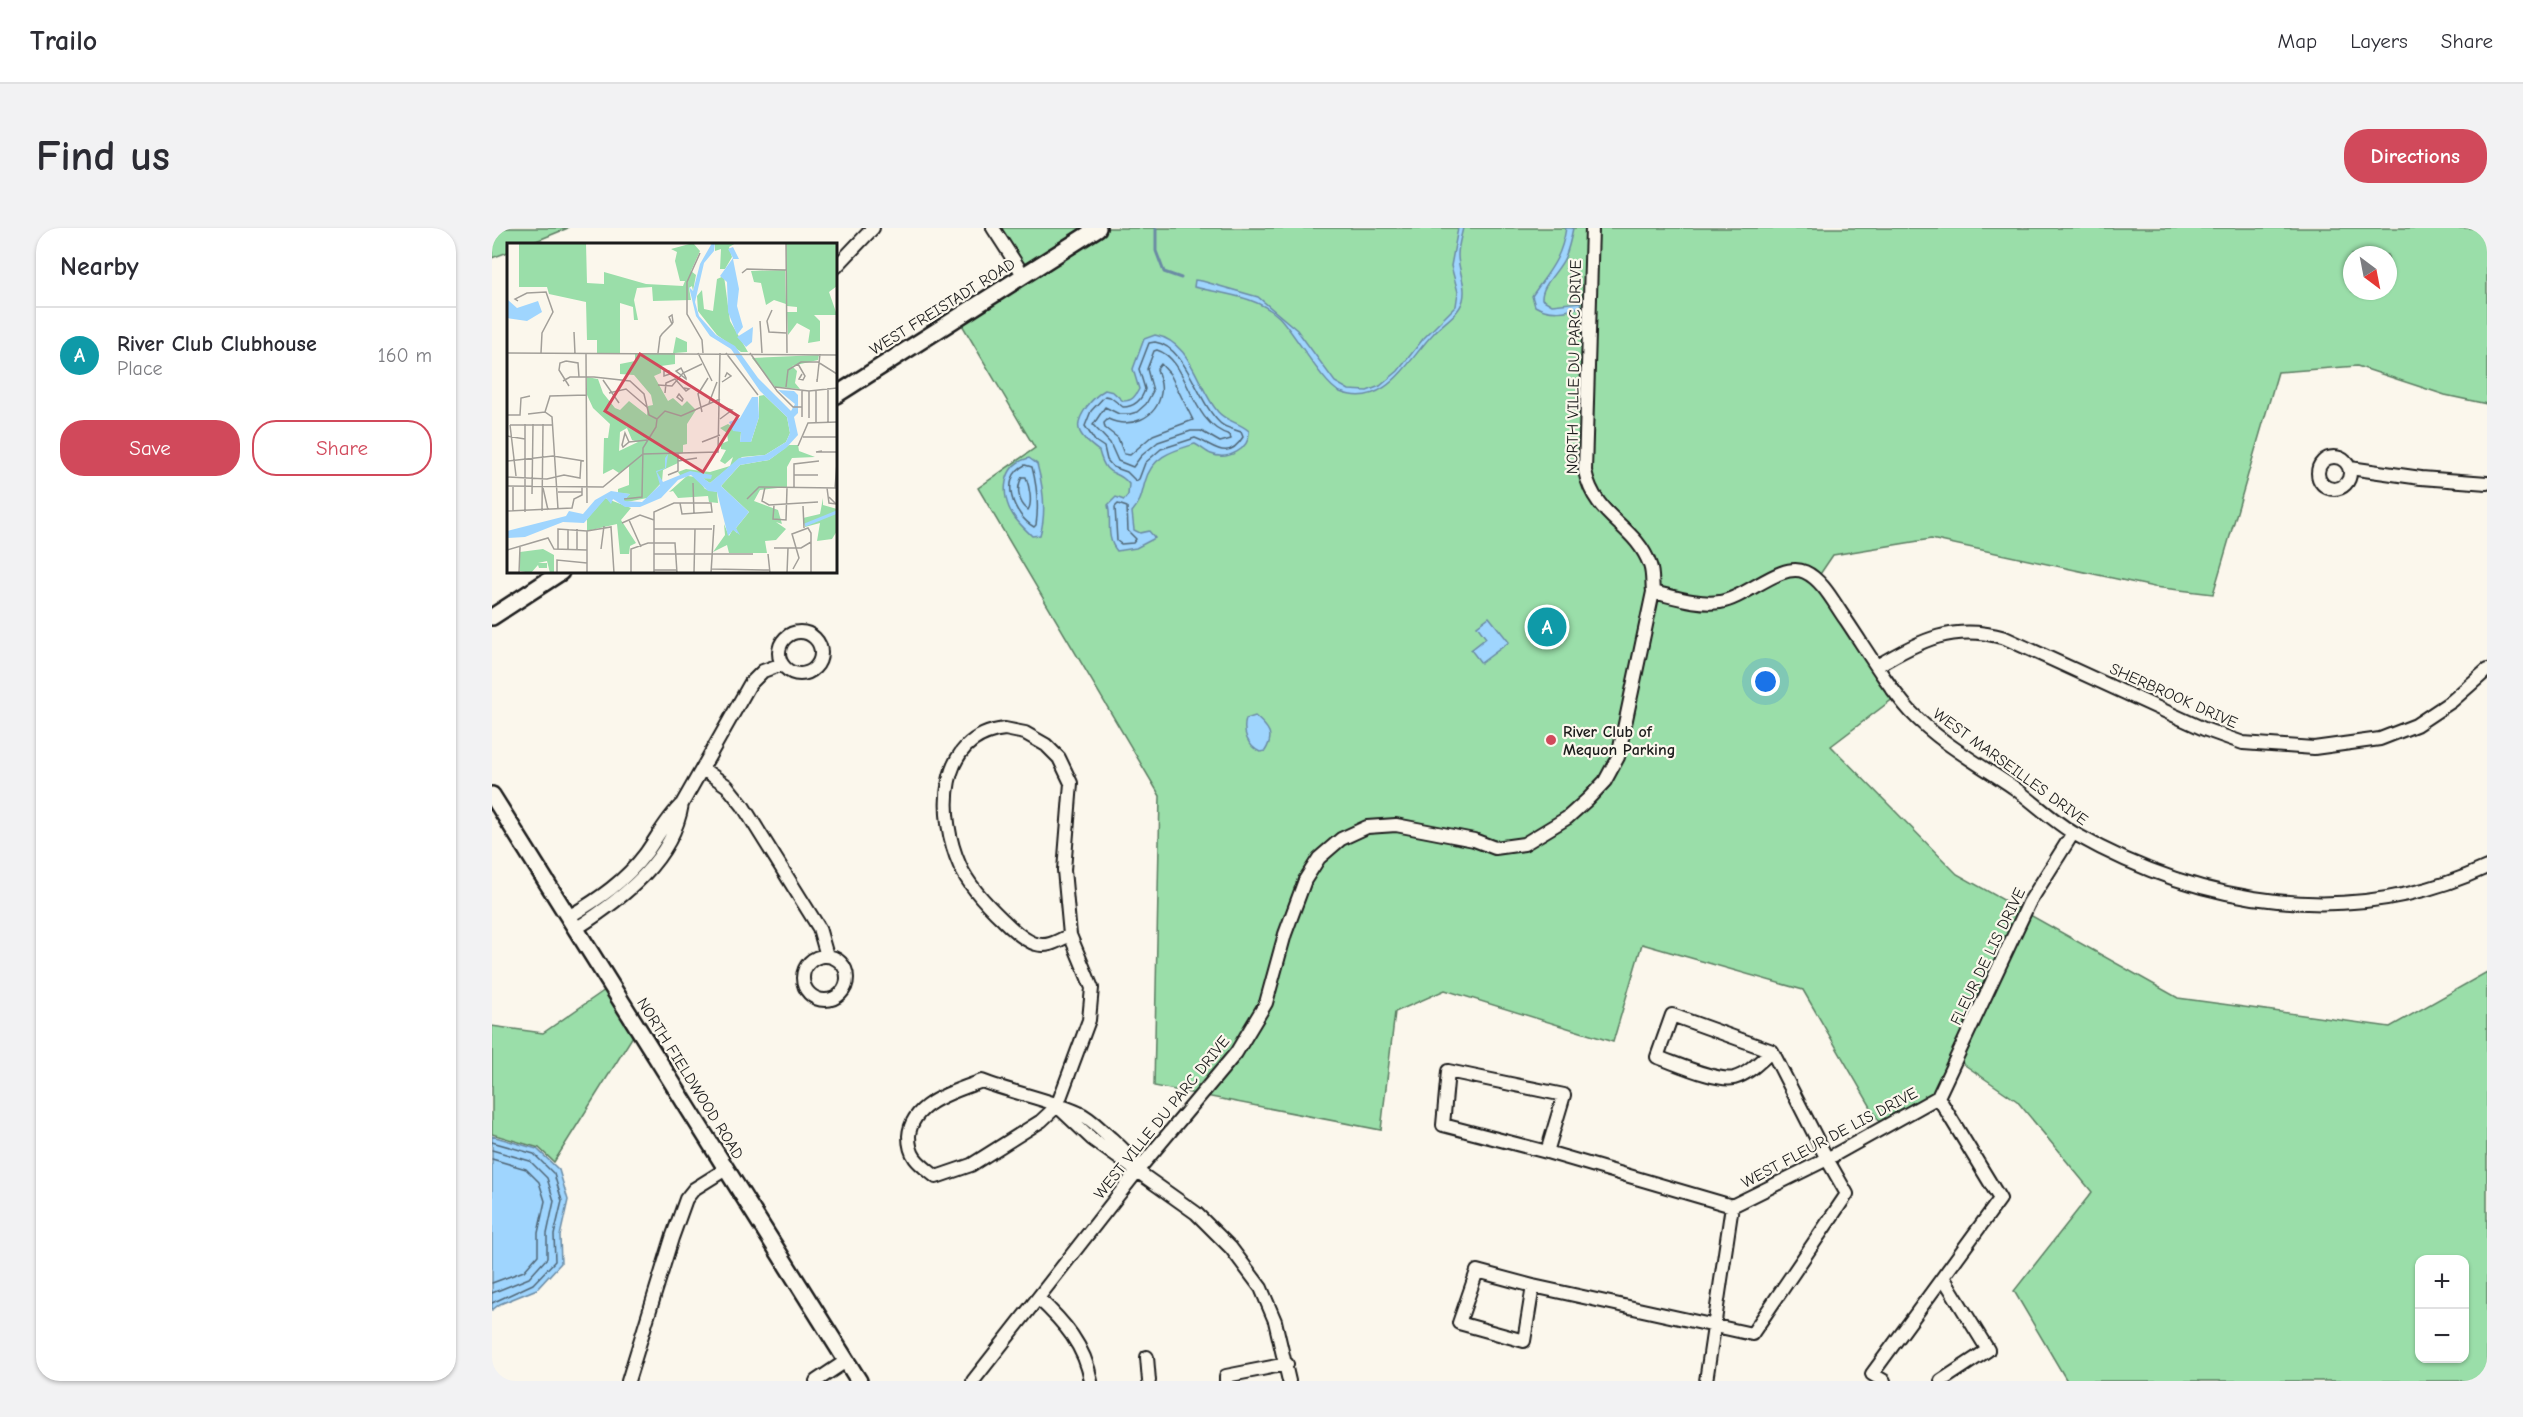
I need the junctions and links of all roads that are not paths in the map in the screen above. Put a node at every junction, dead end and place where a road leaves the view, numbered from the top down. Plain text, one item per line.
1 (873, 228) edge
2 (993, 228) edge
3 (1098, 228) edge
4 (1593, 228) edge
5 (837, 266) edge
6 (1024, 276) junction
7 (837, 394) edge
8 (2350, 468) dead end
9 (2487, 483) edge
10 (559, 573) edge
11 (1653, 592) junction
12 (492, 617) edge
13 (782, 664) dead end
14 (1877, 666) junction
15 (2487, 670) edge
16 (703, 768) junction
17 (492, 795) edge
18 (2073, 832) junction
19 (2487, 867) edge
20 (573, 922) junction
21 (1070, 935) junction
22 (827, 956) dead end
23 (1772, 1051) junction
24 (1938, 1097) junction
25 (1057, 1106) junction
26 (1547, 1152) junction
27 (1827, 1159) junction
28 (726, 1169) junction
29 (1138, 1170) junction
30 (1732, 1206) junction
31 (1943, 1277) junction
32 (1533, 1286) junction
33 (1038, 1298) junction
34 (1716, 1325) junction
35 (1147, 1357) dead end
36 (846, 1361) junction
37 (1287, 1364) junction
38 (628, 1381) edge
39 (816, 1381) edge
40 (859, 1381) edge
41 (973, 1381) edge
42 (1091, 1381) edge
43 (1149, 1381) edge
44 (1226, 1381) edge
45 (1289, 1381) edge
46 (1706, 1381) edge
47 (1884, 1381) edge
48 (1941, 1381) edge

1 - 5 street
2 - 6 street
3 - 6 street, WEST FREISTADT ROAD
4 - 11 street, NORTH VILLE DU PARC DRIVE
6 - 7 street, WEST FREISTADT ROAD
8 - 9 street
10 - 12 street
11 - 14 street, WEST MARSEILLES DRIVE
11 - 29 street, WEST VILLE DU PARC DRIVE
13 - 16 street
14 - 15 street, SHERBROOK DRIVE
14 - 18 street, WEST MARSEILLES DRIVE
16 - 20 street
16 - 22 street
17 - 20 street, NORTH FIELDWOOD ROAD
18 - 19 street, WEST MARSEILLES DRIVE
18 - 24 street, FLEUR DE LIS DRIVE
20 - 28 street, NORTH FIELDWOOD ROAD
21 - 21 street
21 - 25 street
23 - 23 street
23 - 27 street
24 - 27 street, WEST FLEUR DE LIS DRIVE
24 - 31 street
25 - 25 street
25 - 29 street
26 - 26 street
26 - 30 street
27 - 30 street, WEST FLEUR DE LIS DRIVE
27 - 34 street
28 - 36 street, NORTH FIELDWOOD ROAD
28 - 38 street
29 - 33 street, WEST VILLE DU PARC DRIVE
29 - 37 street
30 - 34 street, WEST FLEUR DE LIS DRIVE
31 - 47 street
31 - 48 street
32 - 32 street
32 - 34 street
33 - 41 street, WEST VILLE DU PARC DRIVE
33 - 42 street
34 - 46 street, WEST FLEUR DE LIS DRIVE
35 - 43 street
36 - 39 street
36 - 40 street, NORTH FIELDWOOD ROAD
37 - 44 street
37 - 45 street

